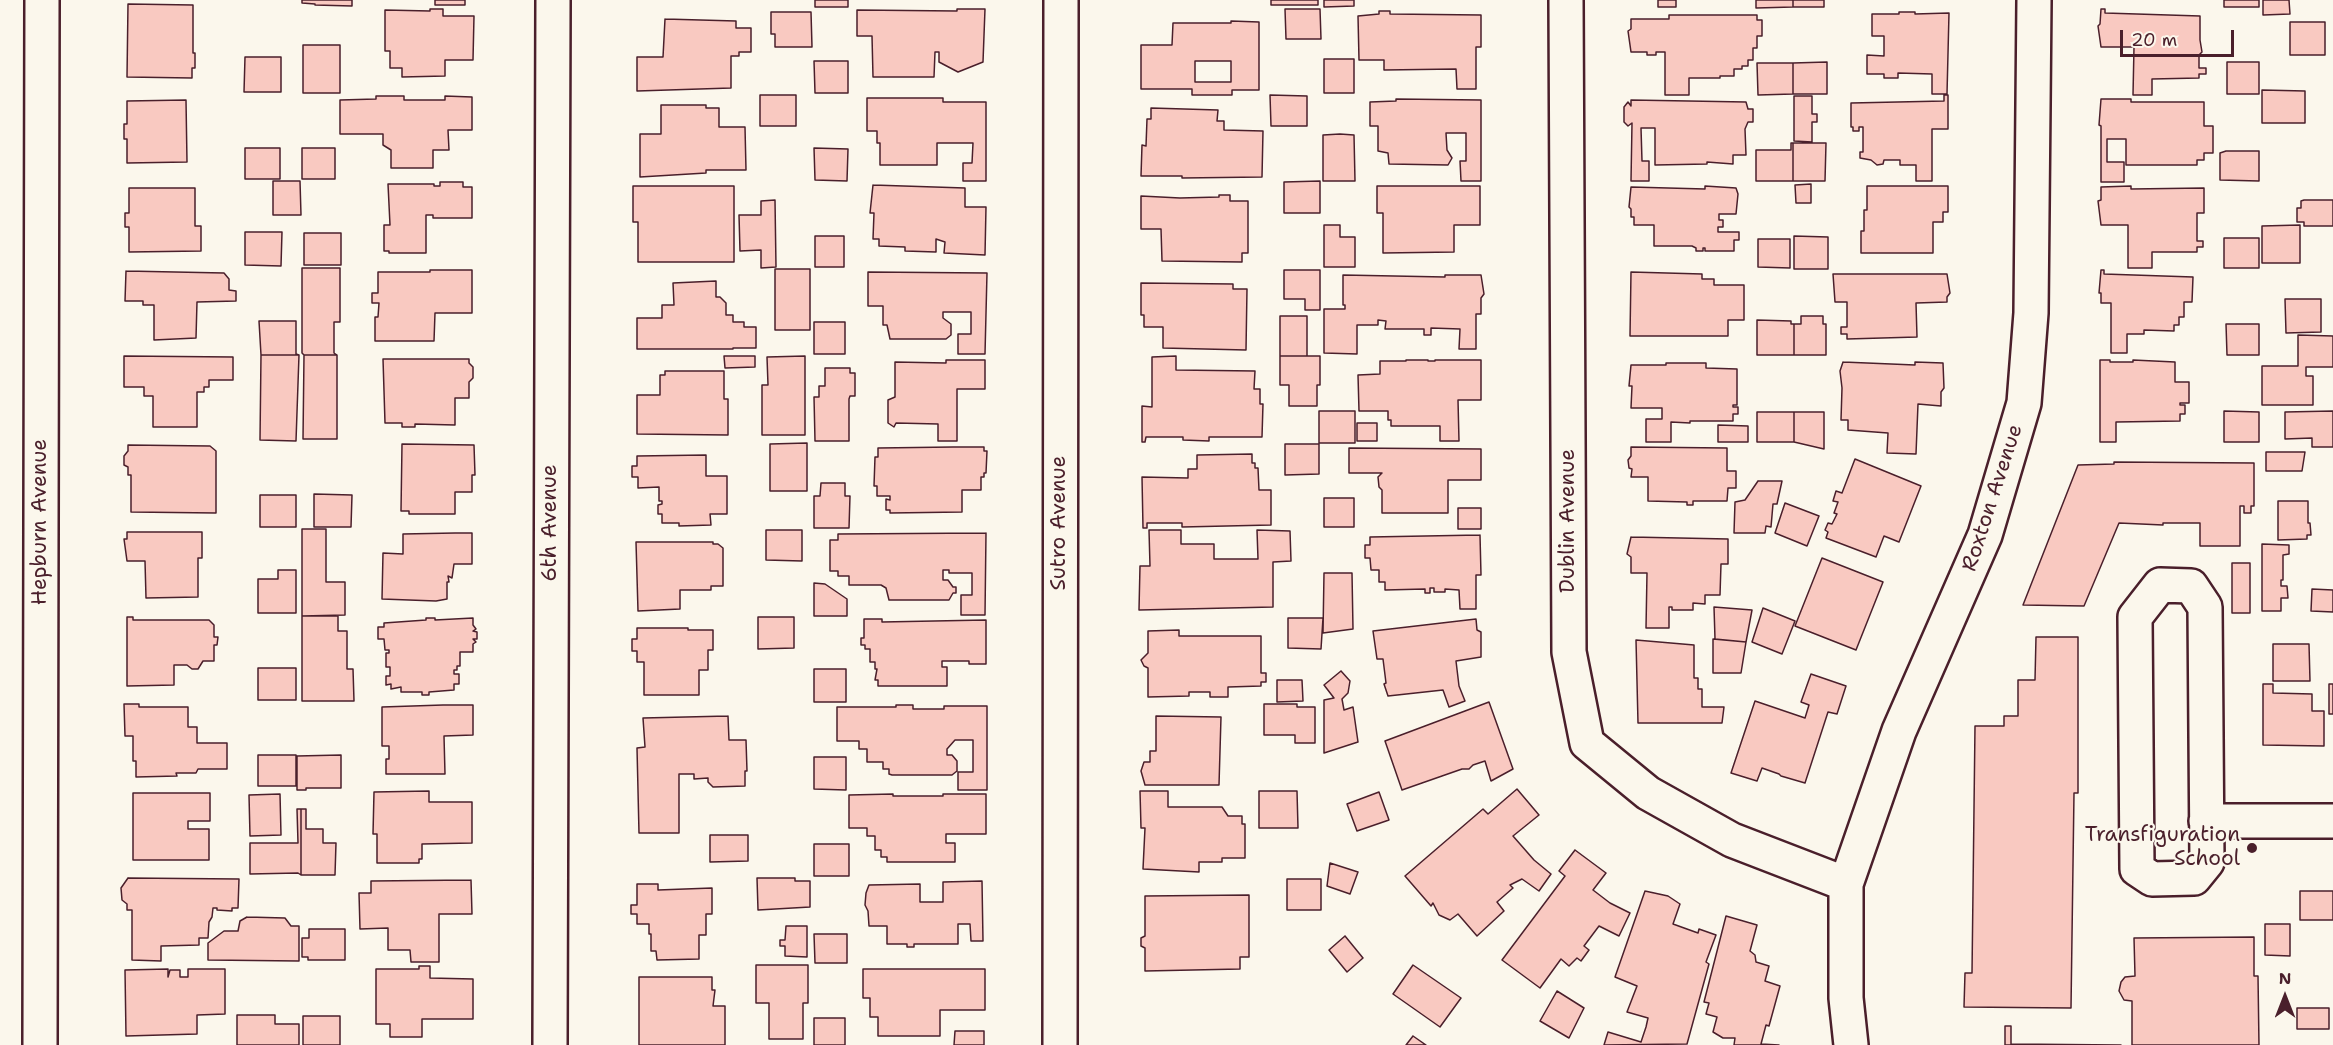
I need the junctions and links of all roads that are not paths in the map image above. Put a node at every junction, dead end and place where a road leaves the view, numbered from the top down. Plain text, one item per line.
1 (42, 0) edge
2 (553, 0) edge
3 (1061, 0) edge
4 (1566, 0) edge
5 (2034, 0) edge
6 (2206, 821) junction
7 (2333, 821) edge
8 (1846, 884) junction
9 (40, 1045) edge
10 (550, 1045) edge
11 (1060, 1045) edge
12 (1851, 1045) edge

1 - 9 street, Hepburn Avenue
2 - 10 street, 6th Avenue
3 - 11 street, Sutro Avenue
4 - 8 street, Dublin Avenue
5 - 8 street, Roxton Avenue
6 - 6 street
6 - 7 street
8 - 12 street, Roxton Avenue

